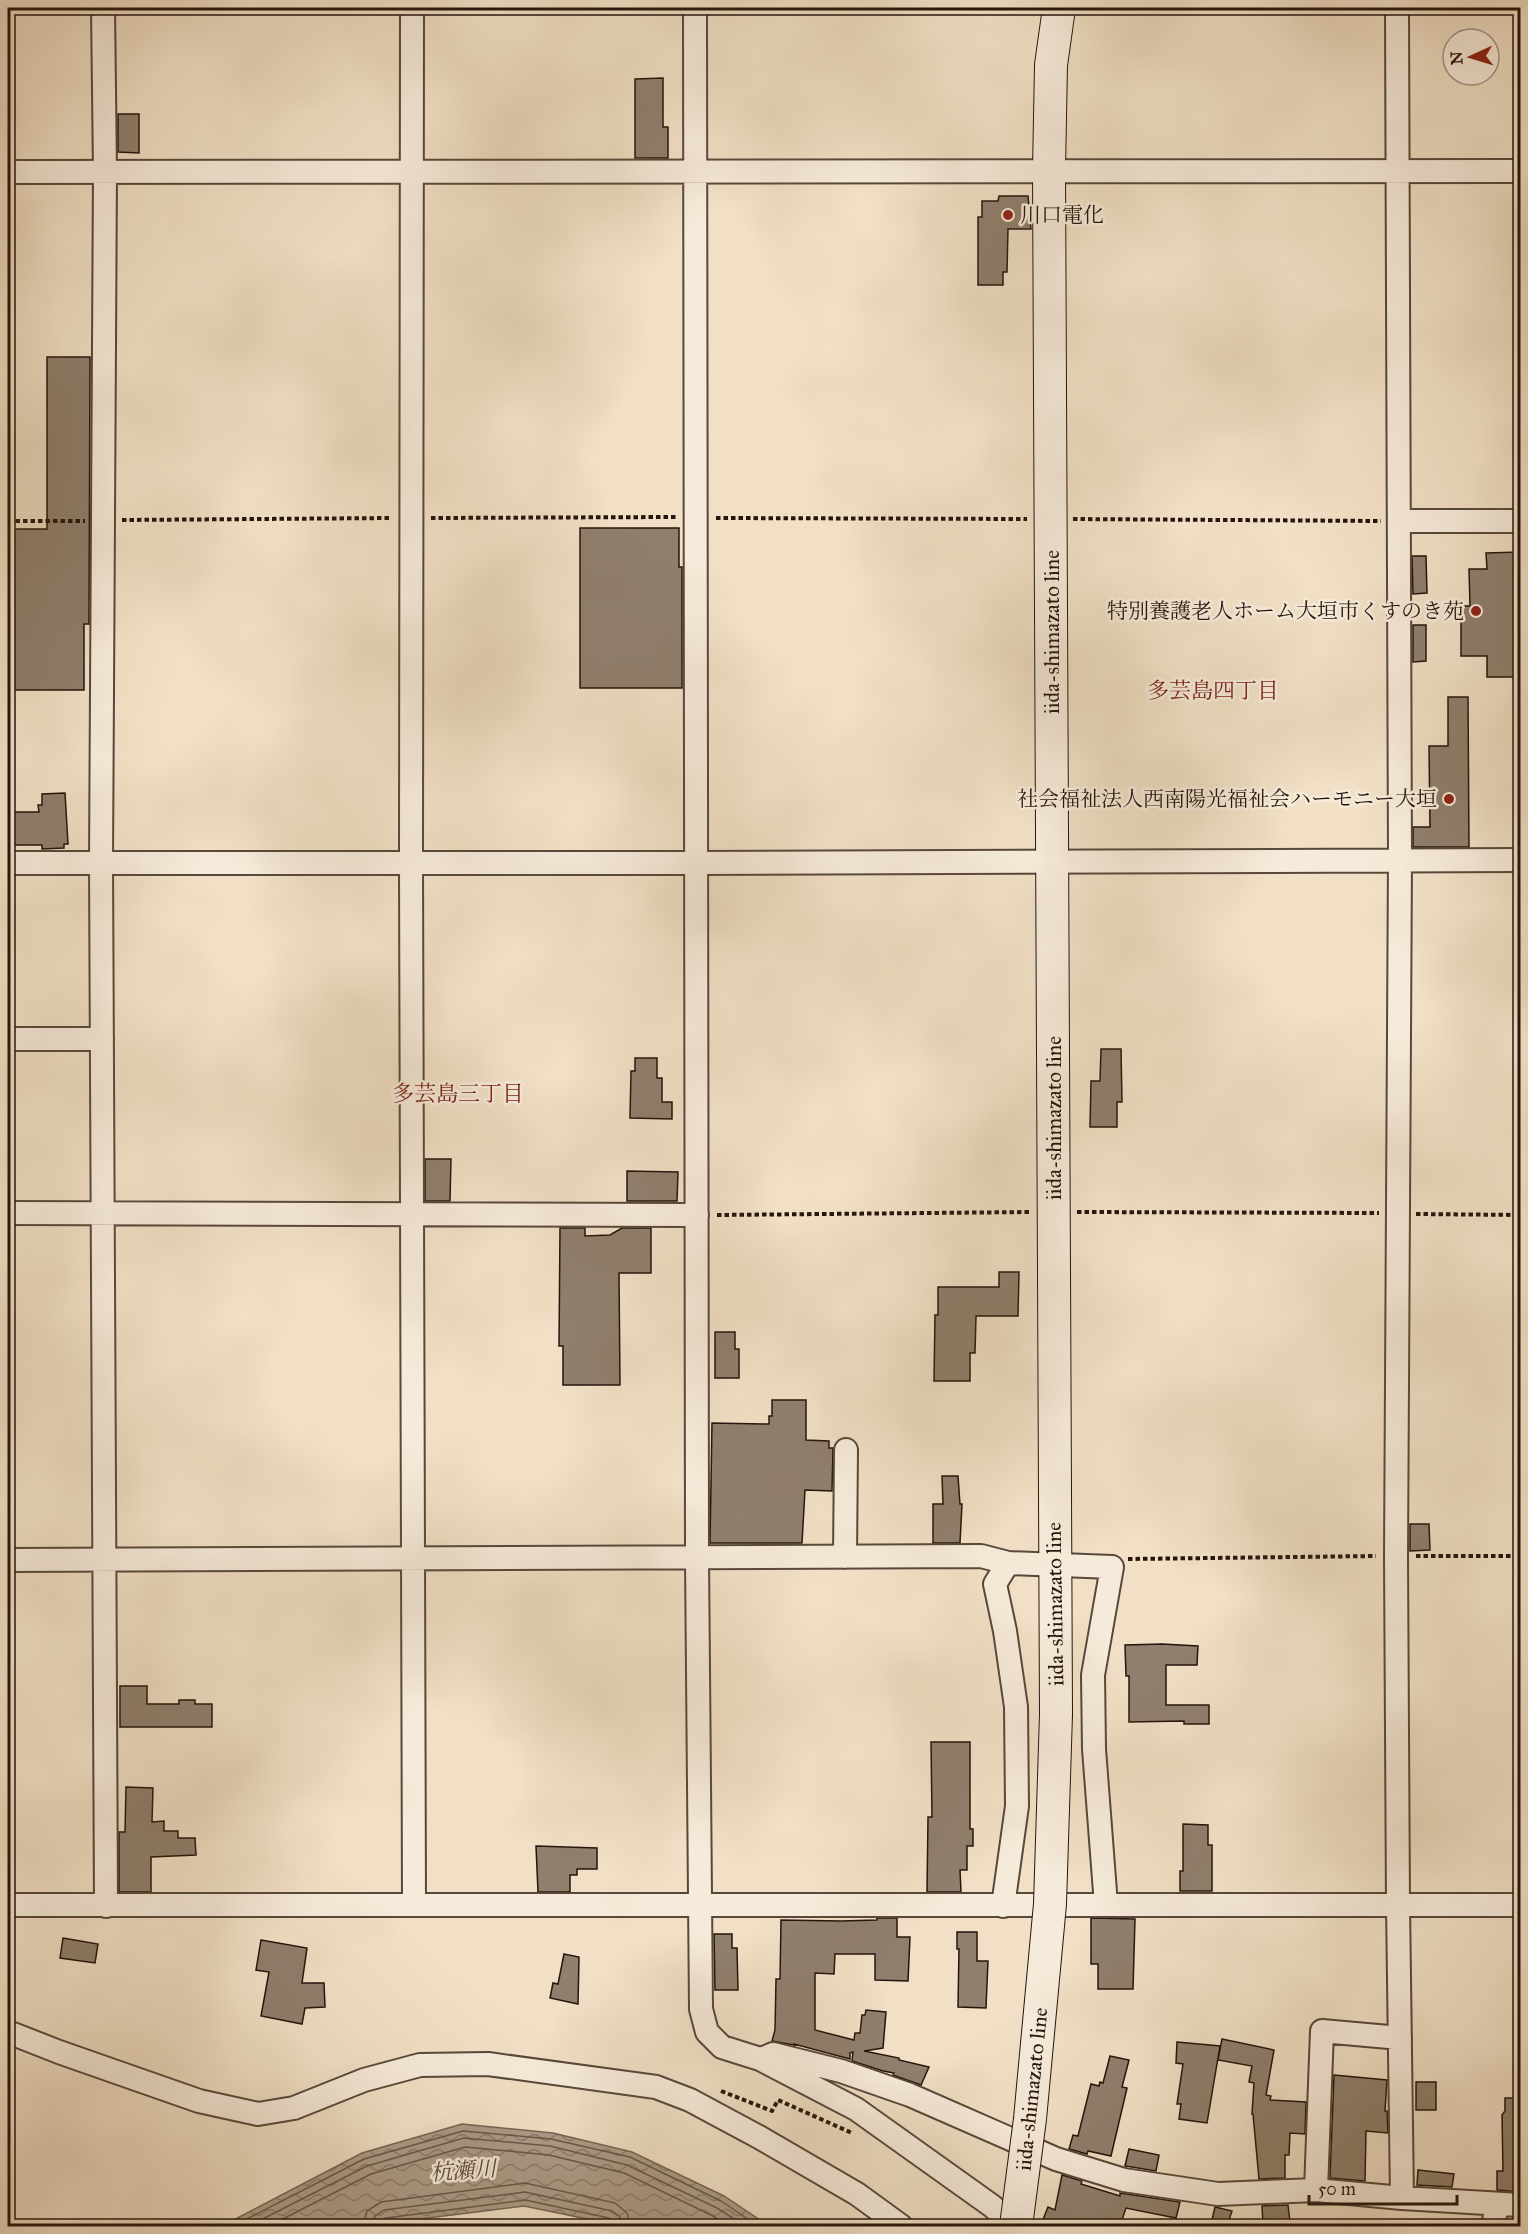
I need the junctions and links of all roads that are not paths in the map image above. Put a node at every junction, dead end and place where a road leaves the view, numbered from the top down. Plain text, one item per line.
1 (103, 8) edge
2 (412, 8) edge
3 (695, 8) edge
4 (1059, 8) edge
5 (1397, 8) edge
6 (697, 170) junction
7 (1049, 170) junction
8 (1397, 171) junction
9 (1521, 171) edge
10 (8, 172) edge
11 (105, 172) junction
12 (412, 172) junction
13 (1521, 521) edge
14 (1400, 522) junction
15 (1400, 860) junction
16 (1521, 860) edge
17 (1054, 861) junction
18 (101, 862) junction
19 (411, 862) junction
20 (8, 863) edge
21 (696, 863) junction
22 (8, 1039) edge
23 (102, 1039) junction
24 (8, 1213) edge
25 (102, 1213) junction
26 (412, 1214) junction
27 (697, 1215) junction
28 (846, 1450) dead end
29 (845, 1557) junction
30 (104, 1558) junction
31 (413, 1558) junction
32 (697, 1558) junction
33 (8, 1560) edge
34 (1008, 1563) junction
35 (1054, 1563) junction
36 (8, 1905) edge
37 (414, 1905) junction
38 (1106, 1905) junction
39 (1398, 1905) junction
40 (1521, 1905) edge
41 (106, 1906) junction
42 (700, 1906) junction
43 (1003, 1906) junction
44 (8, 2032) edge
45 (1400, 2037) junction
46 (760, 2059) junction
47 (1316, 2190) junction
48 (1402, 2198) junction
49 (1521, 2205) edge
50 (1495, 2215) edge
51 (901, 2226) edge
52 (1016, 2226) edge

1 - 11 street
2 - 12 street
3 - 6 street
4 - 7 main road, iida-shimazato line
5 - 8 street
6 - 7 street
6 - 12 street
6 - 21 street
7 - 8 street
7 - 17 main road, iida-shimazato line
8 - 9 street
8 - 14 street
10 - 11 street
11 - 12 street
11 - 18 street
12 - 19 street
13 - 14 street
14 - 15 street
15 - 16 street
15 - 17 street
15 - 39 street
17 - 21 street
17 - 35 main road, iida-shimazato line
18 - 19 street
18 - 20 street
18 - 23 street
19 - 21 street
19 - 26 street
21 - 27 street
22 - 23 street
23 - 25 street
24 - 25 street
25 - 26 street
25 - 30 street
26 - 27 street
26 - 31 street
27 - 32 street
28 - 29 street
29 - 32 street
29 - 34 street
30 - 31 street
30 - 33 street
30 - 41 street
31 - 32 street
31 - 37 street
32 - 42 street
34 - 35 street
34 - 43 street
35 - 38 street
35 - 52 main road, iida-shimazato line, bridge
36 - 41 street
37 - 41 street
37 - 42 street
38 - 39 street
38 - 43 street
39 - 40 street
39 - 45 street
42 - 43 street
42 - 46 street
44 - 51 street
45 - 47 street
45 - 48 street
46 - 47 street
46 - 52 street
47 - 48 street
48 - 50 street
49 - 50 street

